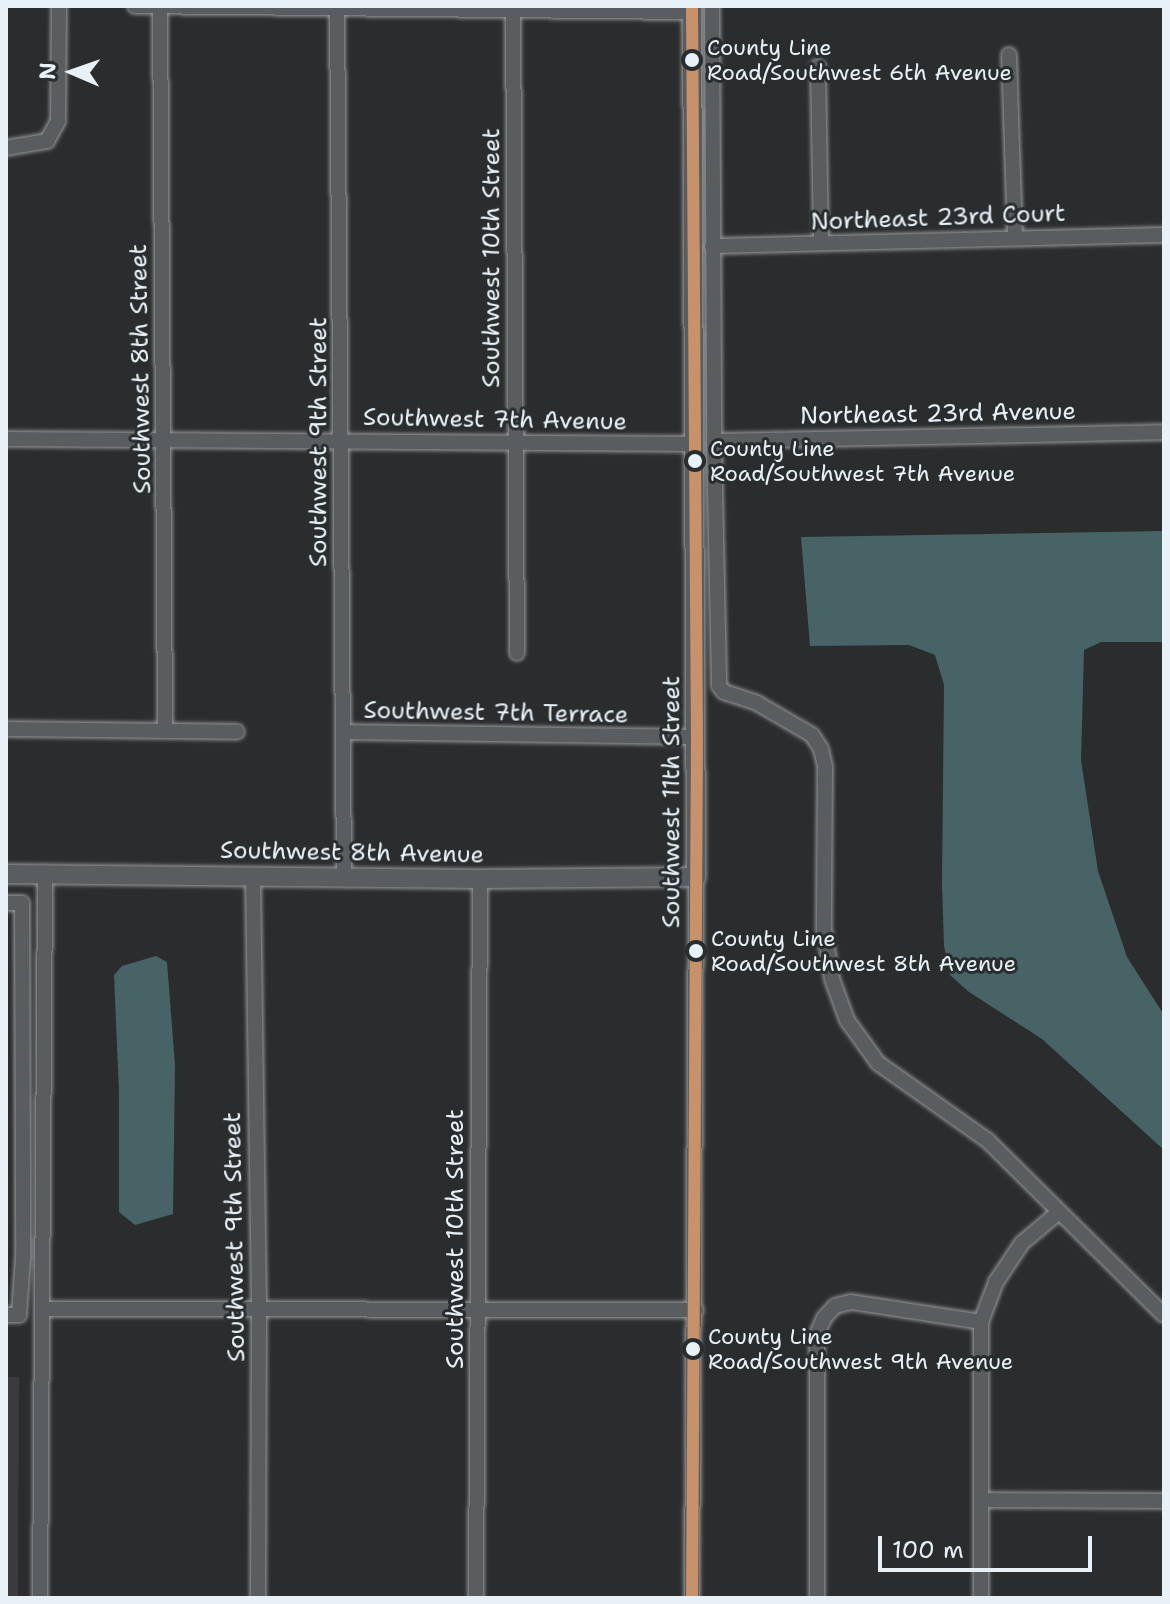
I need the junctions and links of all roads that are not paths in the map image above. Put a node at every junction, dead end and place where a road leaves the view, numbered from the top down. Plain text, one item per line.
1 (59, 6) edge
2 (135, 6) edge
3 (160, 6) edge
4 (712, 6) edge
5 (337, 7) edge
6 (513, 8) edge
7 (692, 9) edge
8 (1009, 55) dead end
9 (818, 67) dead end
10 (6, 148) edge
11 (1164, 235) edge
12 (1015, 237) junction
13 (821, 243) junction
14 (712, 246) junction
15 (1164, 432) edge
16 (6, 439) edge
17 (165, 439) junction
18 (341, 439) junction
19 (704, 443) junction
20 (515, 445) junction
21 (517, 653) dead end
22 (6, 729) edge
23 (165, 731) junction
24 (237, 732) dead end
25 (343, 732) junction
26 (697, 737) junction
27 (6, 874) edge
28 (45, 874) junction
29 (253, 876) junction
30 (344, 877) junction
31 (696, 877) junction
32 (480, 879) junction
33 (6, 903) edge
34 (1059, 1212) junction
35 (43, 1309) junction
36 (478, 1310) junction
37 (696, 1310) junction
38 (259, 1311) junction
39 (13, 1315) edge
40 (1164, 1315) edge
41 (981, 1322) junction
42 (981, 1500) junction
43 (1164, 1501) edge
44 (40, 1598) edge
45 (258, 1598) edge
46 (476, 1598) edge
47 (692, 1598) edge
48 (817, 1598) edge
49 (981, 1598) edge

1 - 10 street
2 - 3 street
3 - 5 street
3 - 17 street, Southwest 8th Street
4 - 14 street
5 - 6 street
5 - 18 street, Southwest 9th Street
6 - 7 street
6 - 20 street, Southwest 10th Street
7 - 19 street, Southwest 11th Street
8 - 12 street
9 - 13 street
11 - 12 street, Northeast 23rd Court
12 - 13 street, Northeast 23rd Court
13 - 14 street, Northeast 23rd Court
14 - 19 street
15 - 19 street, Northeast 23rd Avenue
16 - 17 street, Southwest 7th Avenue
17 - 18 street, Southwest 7th Avenue
17 - 23 street, Southwest 8th Street
18 - 20 street, Southwest 7th Avenue
18 - 25 street, Southwest 9th Street
19 - 20 street, Southwest 7th Avenue
19 - 26 street, Southwest 11th Street
19 - 34 street
20 - 21 street, Southwest 10th Street
22 - 23 street
23 - 24 street
25 - 26 street, Southwest 7th Terrace
25 - 30 street, Southwest 9th Street
26 - 31 street, Southwest 11th Street
27 - 28 street, Southwest 8th Avenue
28 - 29 street, Southwest 8th Avenue
28 - 35 street
29 - 30 street, Southwest 8th Avenue
29 - 38 street, Southwest 9th Street
30 - 32 street, Southwest 8th Avenue
31 - 32 street, Southwest 8th Avenue
31 - 37 street, Southwest 11th Street
32 - 36 street, Southwest 10th Street
33 - 39 street
34 - 40 street
34 - 41 street
35 - 38 street
35 - 44 street
36 - 37 street
36 - 38 street
36 - 46 street, Southwest 10th Street
37 - 47 street, Southwest 11th Street
38 - 45 street, Southwest 9th Street
41 - 42 street
41 - 48 street
42 - 43 street
42 - 49 street

